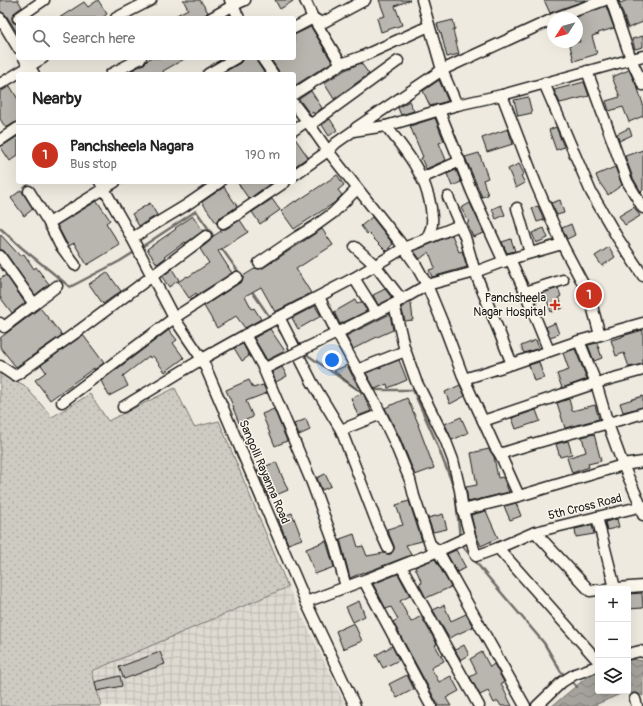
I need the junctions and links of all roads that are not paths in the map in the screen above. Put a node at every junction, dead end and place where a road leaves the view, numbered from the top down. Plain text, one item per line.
1 (44, 0) edge
2 (151, 0) edge
3 (245, 0) edge
4 (305, 0) edge
5 (365, 0) edge
6 (422, 0) edge
7 (605, 0) edge
8 (611, 0) edge
9 (231, 3) edge
10 (571, 12) edge
11 (21, 16) edge
12 (120, 16) edge
13 (214, 16) edge
14 (238, 16) edge
15 (313, 18) junction
16 (16, 19) edge
17 (547, 21) edge
18 (2, 26) edge
19 (429, 26) junction
20 (296, 27) edge
21 (16, 45) edge
22 (643, 56) edge
23 (631, 59) junction
24 (40, 60) edge
25 (137, 60) edge
26 (232, 60) edge
27 (263, 60) edge
28 (398, 61) dead end
29 (341, 64) junction
30 (29, 66) edge
31 (442, 70) junction
32 (587, 71) junction
33 (19, 72) edge
34 (115, 72) edge
35 (212, 72) edge
36 (272, 72) edge
37 (16, 74) edge
38 (544, 83) junction
39 (0, 84) edge
40 (643, 85) edge
41 (296, 93) edge
42 (502, 95) junction
43 (457, 105) junction
44 (296, 107) edge
45 (439, 110) junction
46 (309, 123) junction
47 (386, 126) junction
48 (16, 129) edge
49 (296, 129) edge
50 (353, 131) junction
51 (0, 140) edge
52 (328, 151) junction
53 (460, 162) junction
54 (296, 174) edge
55 (422, 178) junction
56 (217, 184) edge
57 (282, 184) edge
58 (102, 185) edge
59 (357, 189) junction
60 (30, 191) dead end
61 (448, 197) dead end
62 (517, 208) dead end
63 (643, 208) edge
64 (49, 223) junction
65 (223, 223) dead end
66 (460, 225) junction
67 (206, 236) dead end
68 (427, 238) junction
69 (562, 244) junction
70 (136, 245) junction
71 (356, 247) dead end
72 (404, 248) junction
73 (530, 253) junction
74 (0, 256) edge
75 (507, 260) junction
76 (259, 263) dead end
77 (75, 265) dead end
78 (375, 265) junction
79 (475, 272) junction
80 (152, 276) junction
81 (643, 276) edge
82 (237, 278) dead end
83 (354, 278) junction
84 (563, 280) dead end
85 (427, 285) junction
86 (58, 286) dead end
87 (525, 292) junction
88 (319, 297) junction
89 (398, 302) junction
90 (34, 304) junction
91 (376, 313) junction
92 (279, 317) junction
93 (174, 318) junction
94 (643, 323) edge
95 (1, 327) edge
96 (337, 333) junction
97 (245, 334) junction
98 (600, 335) junction
99 (579, 341) junction
100 (406, 351) junction
101 (297, 352) junction
102 (549, 352) junction
103 (202, 359) junction
104 (512, 364) junction
105 (0, 366) edge
106 (264, 369) junction
107 (357, 370) junction
108 (643, 370) edge
109 (464, 379) junction
110 (596, 384) junction
111 (62, 402) dead end
112 (123, 407) dead end
113 (643, 413) edge
114 (381, 414) junction
115 (483, 421) junction
116 (608, 424) junction
117 (341, 430) junction
118 (500, 454) junction
119 (643, 462) edge
120 (623, 465) junction
121 (519, 496) junction
122 (642, 509) edge
123 (463, 510) junction
124 (597, 517) junction
125 (535, 532) junction
126 (464, 539) junction
127 (388, 548) dead end
128 (498, 548) junction
129 (438, 551) junction
130 (401, 566) junction
131 (364, 581) junction
132 (614, 586) edge
133 (643, 586) edge
134 (631, 587) edge
135 (346, 588) junction
136 (595, 590) edge
137 (306, 602) junction
138 (643, 652) edge
139 (631, 653) edge
140 (595, 658) edge
141 (595, 667) edge
142 (355, 706) edge
143 (431, 706) edge
144 (479, 706) edge
145 (525, 706) edge
146 (537, 706) edge

1 - 11 street
2 - 12 street
3 - 9 street
4 - 15 street
5 - 15 street
6 - 19 street
7 - 10 street
8 - 23 street
9 - 13 street
9 - 14 street
15 - 20 street
15 - 29 street
16 - 18 street
17 - 31 street
18 - 21 street
19 - 29 street
19 - 31 street
22 - 23 street
23 - 32 street
23 - 40 street
24 - 30 street
25 - 34 street
26 - 35 street
27 - 36 street
28 - 46 street
29 - 41 street
30 - 33 street
31 - 43 street
31 - 50 street
32 - 38 street
32 - 63 street
37 - 39 street
38 - 42 street
38 - 81 street
42 - 43 street
42 - 69 street
43 - 45 street
44 - 46 street
45 - 47 street
45 - 53 street
46 - 49 street
46 - 52 street
47 - 50 street
47 - 55 street
48 - 51 street
50 - 52 street
52 - 54 street
52 - 59 street
53 - 55 street
53 - 75 street
55 - 68 street
56 - 70 street
57 - 65 street
58 - 64 street
58 - 70 street, Sangolli Rayanna Road
59 - 72 street
59 - 76 street
60 - 64 street
61 - 66 street
62 - 73 street
64 - 77 street
66 - 68 street
66 - 79 street
67 - 80 street
68 - 72 street
69 - 73 street
69 - 98 street
70 - 80 street, Sangolli Rayanna Road
71 - 78 street
72 - 78 street
72 - 85 street
73 - 75 street
74 - 90 street
75 - 79 street
75 - 87 street
78 - 83 street
78 - 89 street
79 - 85 street
79 - 104 street
80 - 93 street, Sangolli Rayanna Road
80 - 105 street
82 - 93 street
83 - 88 street
83 - 91 street
84 - 87 street
85 - 89 street
85 - 109 street
86 - 90 street
87 - 102 street
88 - 92 street
88 - 96 street
89 - 91 street
89 - 100 street
90 - 95 street
91 - 96 street
92 - 97 street
92 - 101 street
93 - 103 street, Sangolli Rayanna Road
93 - 111 street
94 - 98 street
96 - 101 street
96 - 107 street
97 - 103 street
97 - 106 street
98 - 99 street
99 - 102 street
99 - 110 street
100 - 107 street
100 - 123 street
101 - 106 street
101 - 117 street
102 - 104 street
103 - 112 street
103 - 137 street, Sangolli Rayanna Road
104 - 109 street
106 - 135 street
107 - 114 street
108 - 110 street
109 - 115 street
110 - 115 street
110 - 116 street
113 - 116 street
114 - 117 street
114 - 129 street
115 - 118 street
116 - 118 street
116 - 120 street
117 - 127 street
118 - 121 street
119 - 120 street
120 - 121 street
120 - 122 street
121 - 123 street
122 - 124 street, 5th Cross Road
123 - 126 street
124 - 125 street, 5th Cross Road
124 - 132 street
125 - 128 street, 5th Cross Road
125 - 136 street
126 - 128 street, 5th Cross Road
126 - 129 street
128 - 140 street
129 - 130 street
129 - 145 street
130 - 131 street
130 - 144 street
131 - 135 street
131 - 143 street
133 - 134 street
135 - 137 street
137 - 142 street, Sangolli Rayanna Road
138 - 139 street
141 - 146 street

